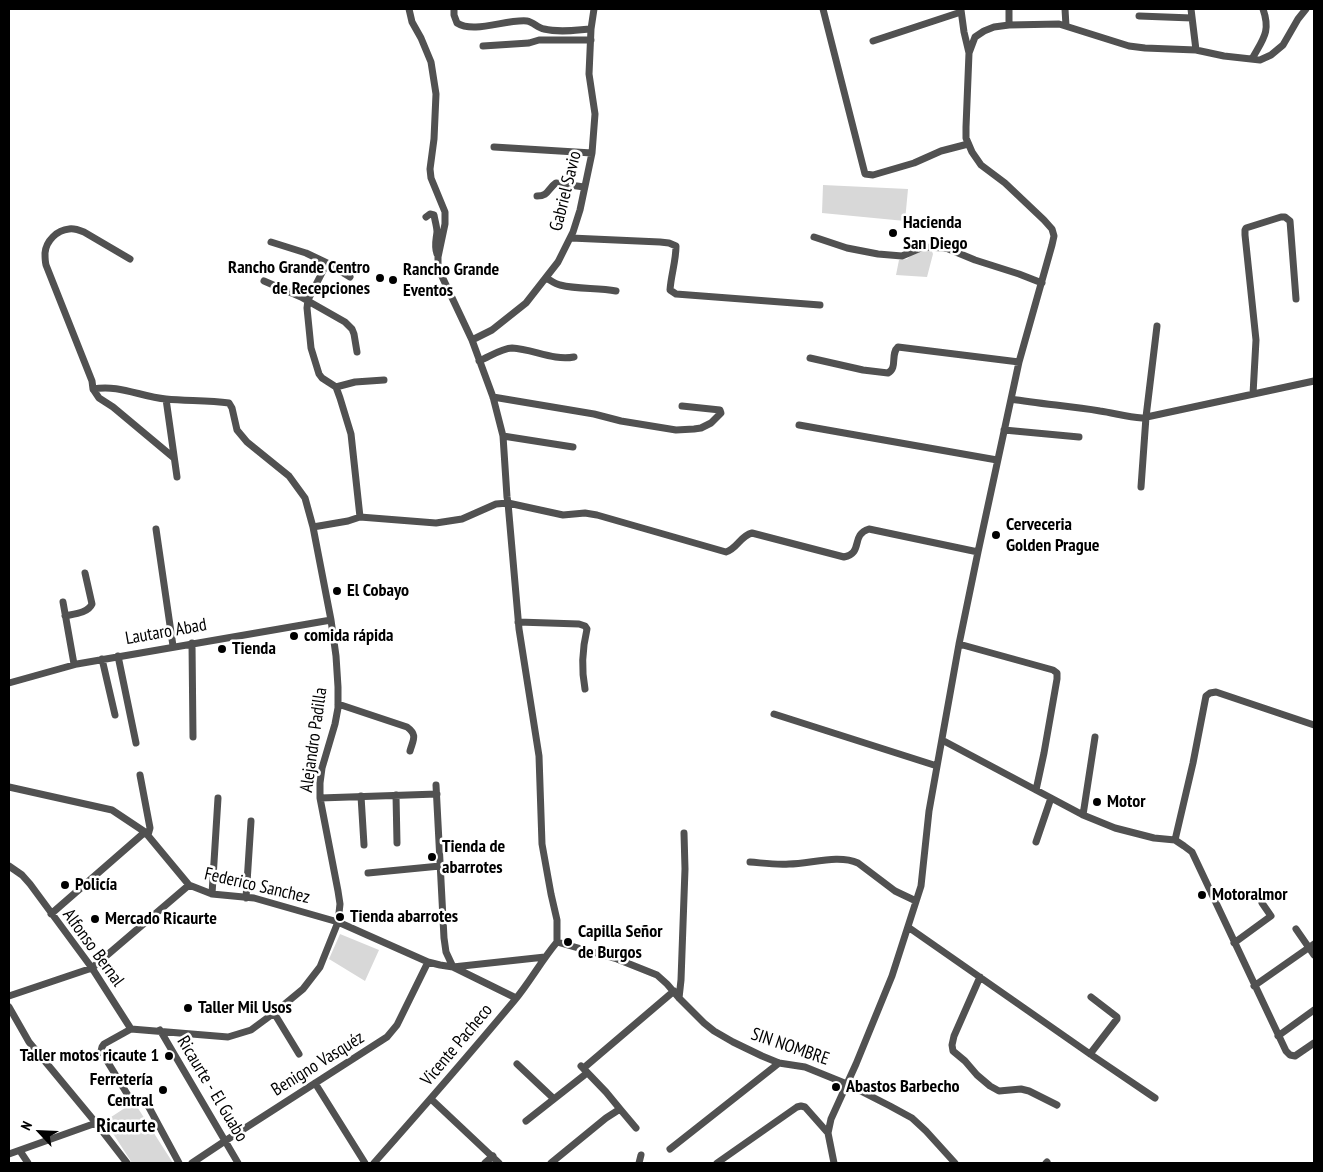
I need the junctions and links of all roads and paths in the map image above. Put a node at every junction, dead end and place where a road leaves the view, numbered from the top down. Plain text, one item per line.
1 (409, 9) edge
2 (454, 9) edge
3 (594, 9) edge
4 (823, 9) edge
5 (1009, 9) edge
6 (1065, 9) edge
7 (1191, 9) edge
8 (1263, 9) edge
9 (1298, 9) edge
10 (1306, 9) edge
11 (961, 10) edge
12 (1139, 16) dead end
13 (1192, 18) junction
14 (1298, 19) junction
15 (1009, 25) junction
16 (1066, 26) junction
17 (591, 29) junction
18 (591, 40) junction
19 (873, 41) dead end
20 (483, 46) dead end
21 (1196, 50) junction
22 (970, 53) junction
23 (1252, 59) junction
24 (968, 144) junction
25 (494, 147) dead end
26 (592, 153) junction
27 (584, 187) junction
28 (536, 196) dead end
29 (426, 217) dead end
30 (814, 237) dead end
31 (571, 238) junction
32 (271, 242) dead end
33 (438, 257) junction
34 (130, 258) dead end
35 (327, 263) junction
36 (350, 277) dead end
37 (546, 278) junction
38 (264, 281) dead end
39 (1042, 283) junction
40 (616, 292) dead end
41 (1296, 299) dead end
42 (308, 300) junction
43 (820, 305) dead end
44 (1157, 326) dead end
45 (472, 340) junction
46 (357, 352) dead end
47 (574, 357) dead end
48 (810, 358) dead end
49 (479, 361) junction
50 (1018, 362) junction
51 (384, 380) dead end
52 (1314, 381) edge
53 (336, 388) junction
54 (93, 389) junction
55 (1253, 394) junction
56 (493, 397) junction
57 (166, 399) junction
58 (1010, 399) junction
59 (682, 406) dead end
60 (1146, 417) junction
61 (800, 424) dead end
62 (1004, 430) junction
63 (503, 436) junction
64 (1079, 437) dead end
65 (573, 446) dead end
66 (174, 458) junction
67 (998, 460) junction
68 (177, 477) dead end
69 (1141, 486) dead end
70 (508, 503) junction
71 (360, 517) junction
72 (313, 527) junction
73 (156, 529) dead end
74 (978, 552) junction
75 (84, 573) dead end
76 (63, 602) dead end
77 (65, 616) junction
78 (331, 620) junction
79 (518, 622) junction
80 (192, 643) junction
81 (959, 644) junction
82 (173, 646) junction
83 (118, 656) junction
84 (102, 659) junction
85 (74, 664) junction
86 (9, 683) edge
87 (585, 690) dead end
88 (338, 704) junction
89 (774, 714) dead end
90 (115, 715) dead end
91 (1314, 725) edge
92 (193, 737) dead end
93 (1094, 737) dead end
94 (942, 740) junction
95 (136, 743) dead end
96 (410, 751) dead end
97 (937, 766) junction
98 (140, 775) dead end
99 (436, 784) dead end
100 (9, 787) edge
101 (1036, 790) junction
102 (437, 794) junction
103 (396, 795) junction
104 (361, 796) junction
105 (218, 798) dead end
106 (320, 798) junction
107 (1051, 798) junction
108 (1082, 815) junction
109 (251, 820) dead end
110 (147, 833) junction
111 (684, 833) dead end
112 (1175, 840) junction
113 (1036, 842) dead end
114 (397, 843) dead end
115 (364, 845) dead end
116 (750, 862) dead end
117 (9, 866) edge
118 (440, 866) junction
119 (368, 873) dead end
120 (189, 885) junction
121 (212, 894) junction
122 (246, 898) junction
123 (916, 901) junction
124 (1262, 903) dead end
125 (51, 914) junction
126 (338, 922) junction
127 (908, 927) junction
128 (1296, 929) dead end
129 (557, 942) junction
130 (1234, 942) junction
131 (1312, 946) edge
132 (1314, 955) edge
133 (545, 957) junction
134 (428, 962) junction
135 (453, 967) junction
136 (92, 968) junction
137 (980, 977) junction
138 (1254, 986) junction
139 (674, 992) junction
140 (9, 996) edge
141 (1091, 997) dead end
142 (516, 998) junction
143 (679, 998) junction
144 (9, 1007) edge
145 (1314, 1010) edge
146 (274, 1013) junction
147 (131, 1029) junction
148 (160, 1030) junction
149 (1278, 1036) junction
150 (1314, 1043) edge
151 (299, 1054) dead end
152 (1090, 1054) junction
153 (779, 1063) junction
154 (517, 1064) dead end
155 (585, 1068) junction
156 (315, 1083) junction
157 (847, 1084) junction
158 (553, 1098) junction
159 (1155, 1098) dead end
160 (431, 1099) junction
161 (1057, 1105) dead end
162 (620, 1109) junction
163 (526, 1121) dead end
164 (96, 1122) junction
165 (636, 1128) dead end
166 (828, 1133) junction
167 (225, 1141) junction
168 (670, 1149) dead end
169 (20, 1151) junction
170 (9, 1154) edge
171 (493, 1156) junction
172 (28, 1163) edge
173 (127, 1163) edge
174 (179, 1163) edge
175 (192, 1163) edge
176 (238, 1163) edge
177 (365, 1163) edge
178 (374, 1163) edge
179 (485, 1163) edge
180 (499, 1163) edge
181 (551, 1163) edge
182 (717, 1163) edge
183 (834, 1163) edge
184 (956, 1163) edge

1 - 33 street
2 - 17 street
3 - 17 street, Gabriel Savio
4 - 24 street
5 - 15 street
6 - 16 street
7 - 13 street
8 - 23 street
9 - 14 street
10 - 14 street
11 - 19 street
11 - 22 street
12 - 13 street
13 - 21 street
14 - 23 street
15 - 16 street
15 - 22 street
16 - 21 street
17 - 18 street, Gabriel Savio
18 - 20 street
18 - 26 street, Gabriel Savio
21 - 23 street
22 - 24 street
24 - 39 street
25 - 26 street
26 - 27 street, Gabriel Savio
27 - 28 street
27 - 31 street, Gabriel Savio
29 - 33 street
30 - 39 street
31 - 37 street, Gabriel Savio
31 - 43 street
32 - 35 street
33 - 45 street
34 - 54 street
35 - 36 street
35 - 42 street
37 - 40 street
37 - 45 street, Gabriel Savio
38 - 42 street
39 - 50 street
41 - 55 street
42 - 46 street
42 - 53 street
44 - 60 street
45 - 49 street
47 - 49 street
48 - 50 street
49 - 56 street
50 - 58 street
51 - 53 street
52 - 55 street
53 - 71 street
54 - 57 street
54 - 66 street
55 - 60 street
56 - 59 street
56 - 63 street
57 - 66 street
57 - 72 street, Alejandro Padilla
58 - 60 street
58 - 62 street
60 - 69 street
61 - 67 street
62 - 64 street
62 - 67 street
63 - 65 street
63 - 70 street
66 - 68 street
67 - 74 street
70 - 71 street
70 - 74 street
70 - 79 street
71 - 72 street
72 - 78 street, Alejandro Padilla
73 - 82 street
74 - 81 street
75 - 77 street
76 - 77 street
77 - 85 street
78 - 80 street, Lautaro Abad
78 - 88 street, Alejandro Padilla
79 - 87 street
79 - 129 street
80 - 82 street, Lautaro Abad
80 - 92 street
81 - 94 street
81 - 101 street
82 - 83 street, Lautaro Abad
83 - 84 street, Lautaro Abad
83 - 95 street
84 - 85 street, Lautaro Abad
84 - 90 street
85 - 86 street, Lautaro Abad
88 - 96 street
88 - 106 street, Alejandro Padilla
89 - 97 street
91 - 112 street
93 - 108 street
94 - 97 street
94 - 101 street
97 - 123 street
98 - 110 street
99 - 102 street
100 - 110 street, Federico Sanchez
101 - 107 street
102 - 103 street
102 - 118 street
103 - 104 street
103 - 114 street
104 - 106 street
104 - 115 street
105 - 121 street
106 - 126 street, Alejandro Padilla
107 - 108 street
107 - 113 street
108 - 112 street
109 - 122 street
110 - 120 street, Federico Sanchez
110 - 125 street
111 - 143 street
112 - 130 street
116 - 123 street
117 - 125 street, Alfonso Bernal
118 - 119 street
118 - 135 street
120 - 121 street, Federico Sanchez
120 - 136 street
121 - 122 street, Federico Sanchez
122 - 126 street, Federico Sanchez
123 - 127 street
124 - 130 street
125 - 136 street, Alfonso Bernal
126 - 134 street, Federico Sanchez
126 - 146 street, Alejandro Padilla
127 - 137 street
127 - 157 street
128 - 131 street
129 - 133 street, Vicente Pacheco
129 - 139 street, SIN NOMBRE
130 - 138 street
131 - 132 street
131 - 138 street
133 - 135 street
133 - 142 street, Vicente Pacheco
134 - 135 street, Federico Sanchez
134 - 156 street, Benigno Vasquéz
135 - 142 street, Federico Sanchez
136 - 140 street
136 - 147 street, Alfonso Bernal
137 - 152 street
137 - 161 street
138 - 149 street
139 - 143 street, SIN NOMBRE
139 - 155 street
141 - 152 street
142 - 160 street, Vicente Pacheco
143 - 153 street, SIN NOMBRE
144 - 164 street
145 - 149 street
146 - 148 street, Alejandro Padilla
146 - 151 street
147 - 148 street
147 - 174 street
148 - 167 street, Ricaurte - El Guabo
149 - 150 street
152 - 159 street
153 - 157 street, SIN NOMBRE
153 - 168 street
154 - 158 street
155 - 158 street
155 - 162 street
156 - 167 street, Benigno Vasquéz
156 - 177 street
157 - 166 street
157 - 184 street, SIN NOMBRE
158 - 163 street
160 - 171 street
160 - 178 street, Vicente Pacheco
162 - 165 street
162 - 181 street
164 - 169 street
164 - 173 street
166 - 182 street
166 - 183 street
167 - 175 street, Benigno Vasquéz
167 - 176 street, Ricaurte - El Guabo
169 - 170 street
169 - 172 street
171 - 179 street
171 - 180 street

